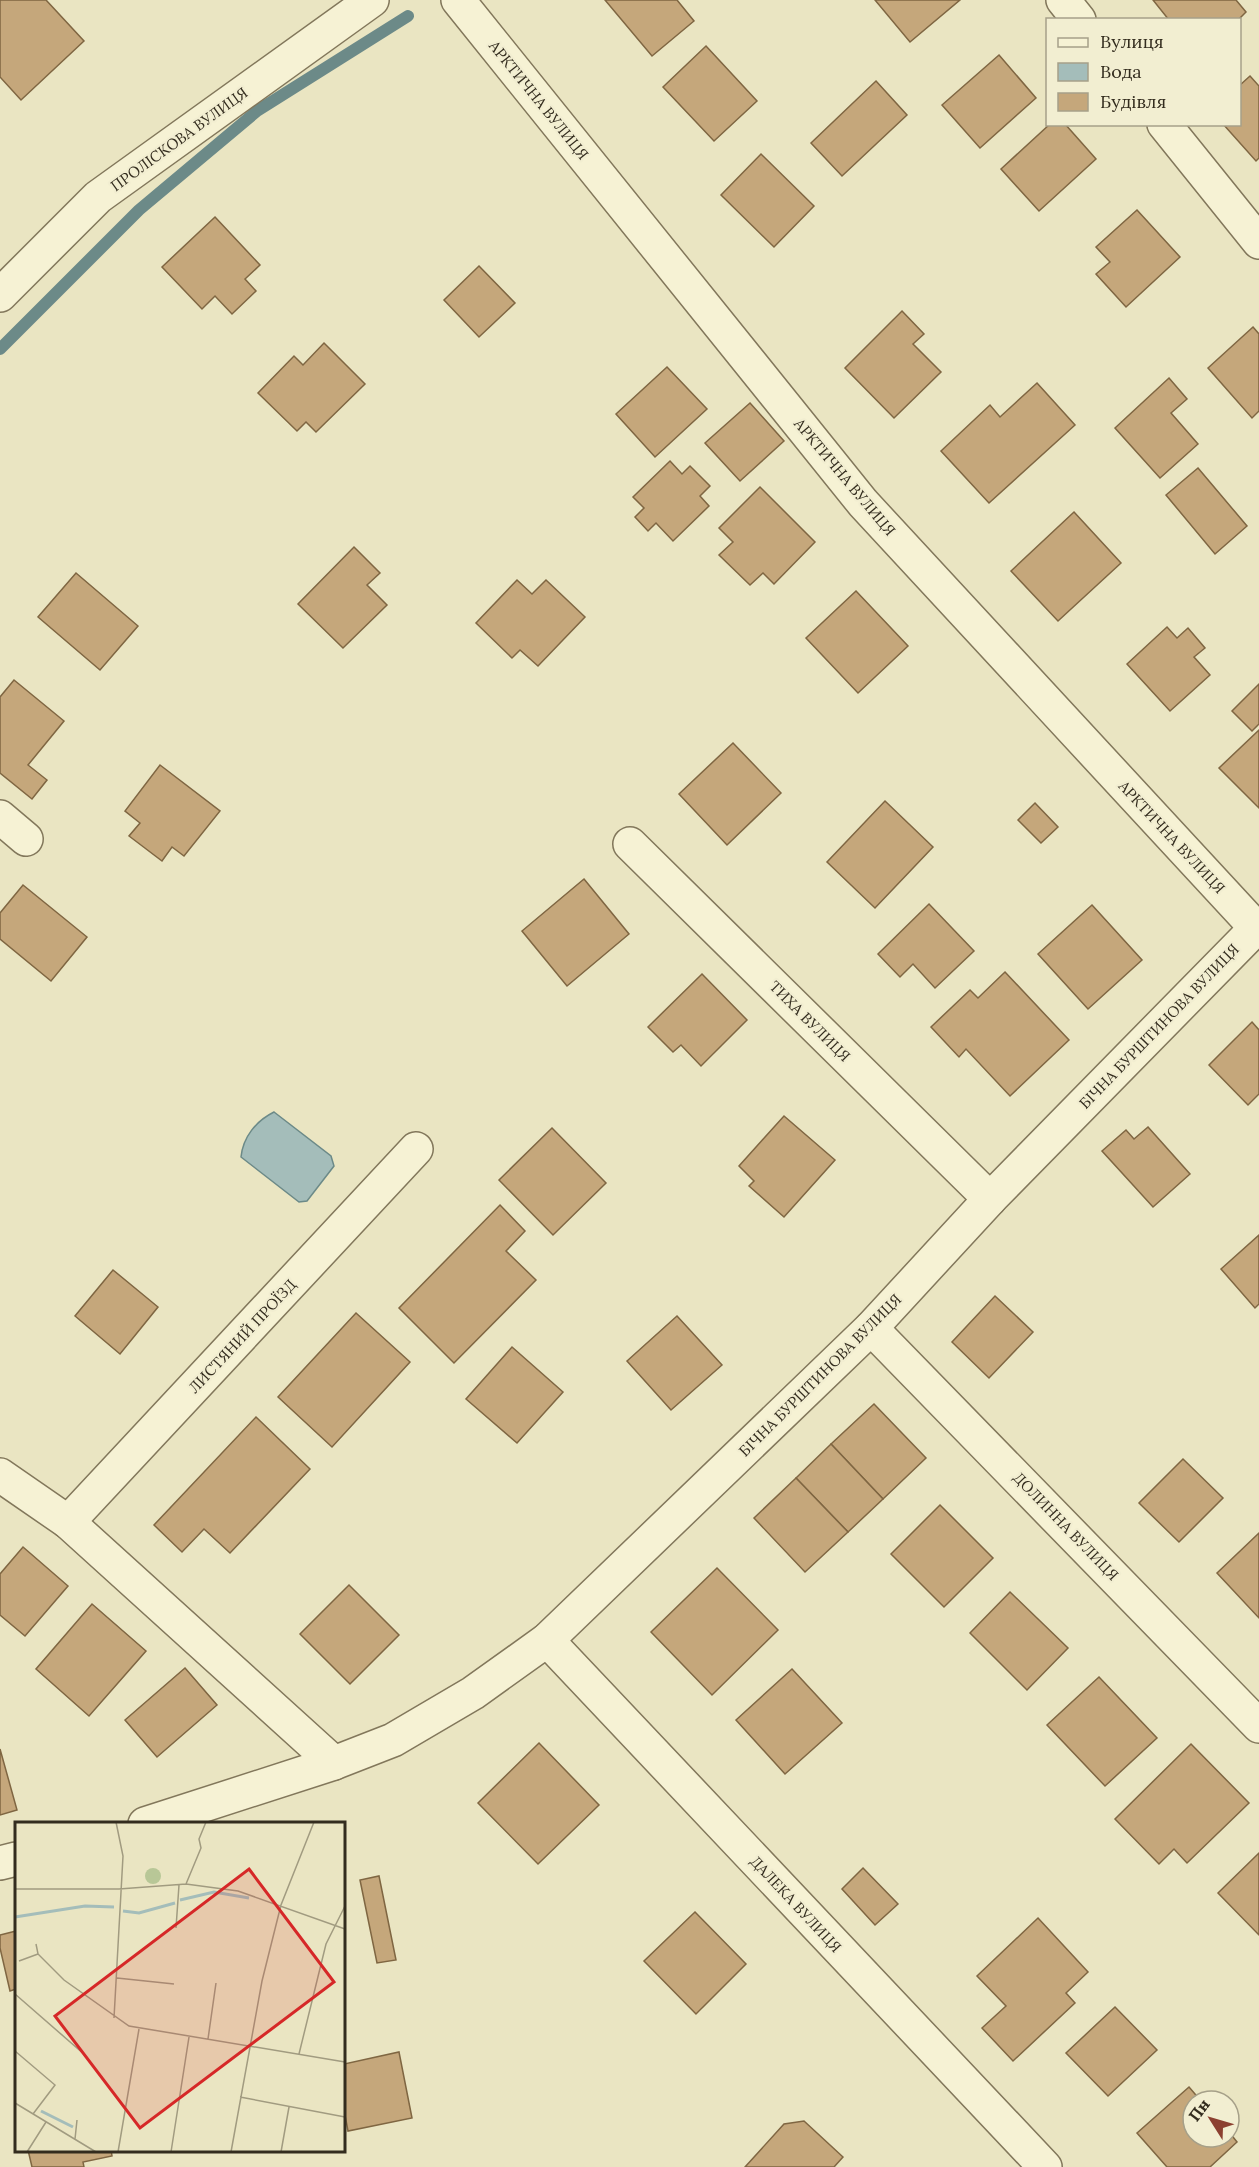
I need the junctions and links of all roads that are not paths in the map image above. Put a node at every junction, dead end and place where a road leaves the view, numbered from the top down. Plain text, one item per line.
1 (372, 0) edge
2 (458, 0) edge
3 (1063, 0) edge
4 (1077, 18) edge
5 (1166, 126) edge
6 (1259, 242) edge
7 (0, 295) edge
8 (0, 817) edge
9 (26, 839) dead end
10 (630, 844) dead end
11 (1258, 928) edge
12 (416, 1149) dead end
13 (990, 1199) junction
14 (871, 1328) junction
15 (0, 1475) edge
16 (68, 1522) junction
17 (547, 1640) junction
18 (1259, 1726) edge
19 (334, 1762) junction
20 (151, 1822) edge
21 (15, 1858) edge
22 (0, 1863) edge
23 (1045, 2167) edge

1 - 7 street, ПРОЛІСКОВА ВУЛИЦЯ
2 - 11 street, АРКТИЧНА ВУЛИЦЯ
3 - 4 street
5 - 6 street
8 - 9 street
10 - 13 street, ТИХА ВУЛИЦЯ
11 - 13 street, БІЧНА БУРШТИНОВА ВУЛИЦЯ
12 - 16 street, ЛИСТЯНИЙ ПРОЇЗД
13 - 14 street, БІЧНА БУРШТИНОВА ВУЛИЦЯ
14 - 17 street, БІЧНА БУРШТИНОВА ВУЛИЦЯ
14 - 18 street, ДОЛИННА ВУЛИЦЯ
15 - 16 street
16 - 19 street
17 - 19 street, БІЧНА БУРШТИНОВА ВУЛИЦЯ
17 - 23 street, ДАЛЕКА ВУЛИЦЯ
19 - 20 street, БІЧНА БУРШТИНОВА ВУЛИЦЯ
21 - 22 street

